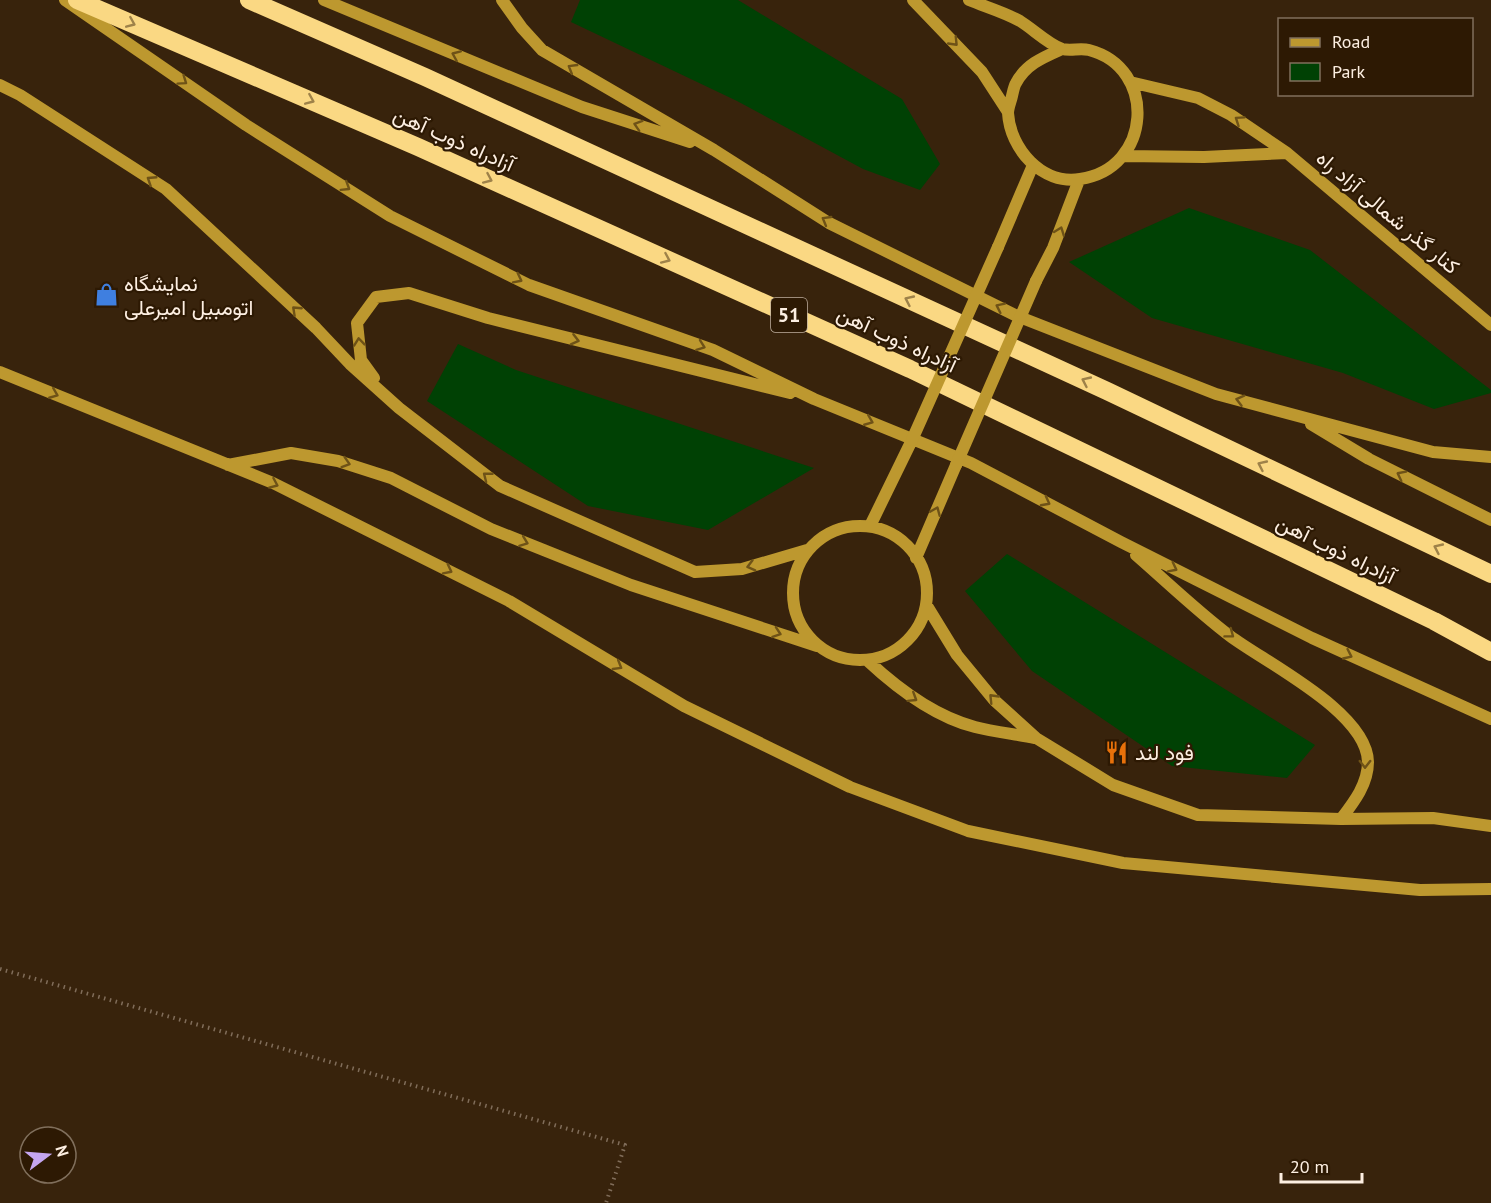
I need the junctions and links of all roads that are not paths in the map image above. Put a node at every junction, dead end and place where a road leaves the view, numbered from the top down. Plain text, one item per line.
1 (65, 0) edge
2 (77, 0) edge
3 (249, 0) edge
4 (324, 0) edge
5 (502, 0) edge
6 (913, 0) edge
7 (969, 0) edge
8 (1062, 49) junction
9 (1130, 81) junction
10 (0, 85) edge
11 (1008, 112) junction
12 (714, 150) junction
13 (1287, 153) junction
14 (1124, 156) junction
15 (1033, 165) junction
16 (1079, 180) junction
17 (1491, 326) edge
18 (0, 372) edge
19 (814, 399) junction
20 (399, 408) junction
21 (1297, 416) junction
22 (1491, 457) edge
23 (226, 465) junction
24 (1491, 520) edge
25 (870, 526) junction
26 (1121, 542) junction
27 (807, 550) junction
28 (916, 558) junction
29 (1491, 574) edge
30 (927, 606) junction
31 (817, 646) junction
32 (1491, 652) edge
33 (868, 661) junction
34 (1491, 719) edge
35 (1036, 738) junction
36 (1341, 819) junction
37 (1491, 826) edge
38 (1491, 889) edge

1 -> 19 main road
2 -> 32 highway, آزادراه ذوب آهن / 51
29 -> 3 highway, آزادراه ذوب آهن
12 -> 4 main road
12 -> 5 main road
6 -> 11 main road
7 - 8 main road
8 - 9 main road
8 - 11 main road
13 -> 9 main road, کنار گذر شمالی آزاد راه
9 - 14 main road
20 -> 10 main road
11 - 15 main road
21 -> 12 main road
13 - 14 main road, کنار گذر شمالی آزاد راه
13 - 17 main road, کنار گذر شمالی آزاد راه
14 - 16 main road
15 - 16 main road
15 - 25 main road, bridge
28 -> 16 main road, bridge
18 -> 23 main road
20 -> 19 main road
19 -> 26 main road
27 -> 20 main road
21 - 22 main road
24 -> 21 main road
23 -> 31 main road
23 -> 38 main road
25 - 27 main road
25 - 28 main road
26 -> 34 main road
26 -> 36 main road
27 - 31 main road
28 - 30 main road
30 - 33 main road
35 -> 30 main road
31 - 33 main road
33 -> 35 main road
35 - 36 main road
36 - 37 main road

